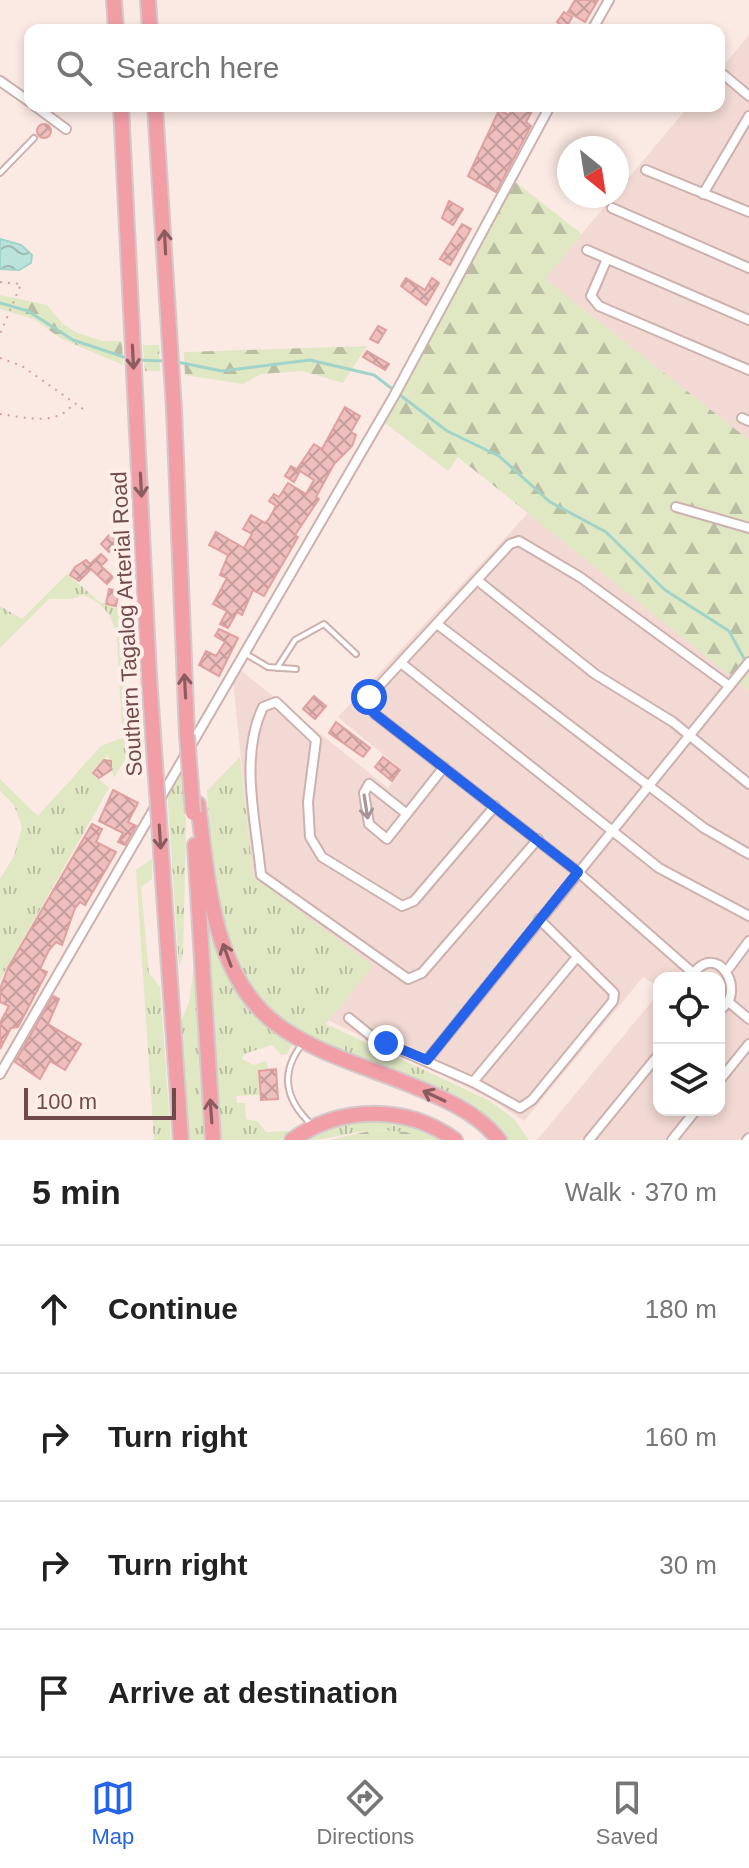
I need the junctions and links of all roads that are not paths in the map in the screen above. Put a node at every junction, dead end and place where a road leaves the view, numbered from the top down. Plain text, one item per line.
1 (114, 0) edge
2 (609, 0) edge
3 (146, 4) edge
4 (116, 24) edge
5 (149, 24) edge
6 (595, 24) edge
7 (725, 76) edge
8 (0, 81) edge
9 (749, 96) edge
10 (24, 98) edge
11 (43, 112) edge
12 (121, 112) edge
13 (155, 112) edge
14 (547, 112) edge
15 (749, 116) edge
16 (66, 129) dead end
17 (34, 138) dead end
18 (646, 170) dead end
19 (0, 173) edge
20 (703, 194) junction
21 (612, 208) dead end
22 (749, 212) edge
23 (587, 250) dead end
24 (607, 259) junction
25 (749, 268) edge
26 (749, 320) edge
27 (749, 370) edge
28 (676, 507) dead end
29 (749, 528) edge
30 (477, 580) junction
31 (437, 624) junction
32 (242, 652) junction
33 (356, 654) dead end
34 (749, 662) edge
35 (401, 663) junction
36 (277, 668) junction
37 (296, 669) dead end
38 (728, 685) junction
39 (689, 735) junction
40 (444, 767) junction
41 (650, 784) junction
42 (749, 784) edge
43 (495, 806) junction
44 (195, 808) junction
45 (407, 814) junction
46 (611, 831) junction
47 (538, 839) junction
48 (749, 854) edge
49 (578, 872) junction
50 (749, 916) edge
51 (539, 919) junction
52 (749, 941) edge
53 (577, 957) junction
54 (729, 968) junction
55 (688, 972) edge
56 (698, 972) edge
57 (731, 1004) junction
58 (725, 1007) edge
59 (349, 1018) dead end
60 (749, 1019) edge
61 (304, 1041) junction
62 (749, 1044) edge
63 (427, 1060) junction
64 (653, 1061) edge
65 (0, 1074) edge
66 (725, 1074) edge
67 (473, 1082) junction
68 (691, 1116) edge
69 (314, 1127) junction
70 (181, 1140) edge
71 (213, 1140) edge
72 (292, 1140) edge
73 (455, 1140) edge
74 (499, 1140) edge
75 (589, 1140) edge
76 (672, 1140) edge

1 - 4 highway
2 - 6 street
3 - 5 highway
7 - 9 street
8 - 10 street
11 - 16 street
12 -> 70 highway, Southern Tagalog Arterial Road, bridge
44 -> 13 highway, bridge
14 - 32 street
15 - 20 street
17 - 19 lane
18 - 20 street
20 - 22 street
21 - 25 street
23 - 24 street
24 - 26 street
24 - 27 street
28 - 29 street
30 - 31 street
30 - 38 street
30 - 39 street
31 - 35 street
31 - 41 street
32 - 36 lane
32 - 65 street
33 - 36 lane
34 - 38 street
35 - 40 street
35 - 46 street
36 - 37 lane
38 - 39 street
39 - 41 street
39 - 42 street
40 - 43 street
40 - 45 street
41 - 46 street
41 - 48 street
43 - 47 street
43 - 47 street
61 -> 44 highway
71 -> 44 highway
45 -> 45 street
46 - 49 street
46 - 50 street
47 - 49 street
49 - 51 street
49 - 55 street
51 - 53 street
51 - 63 street
52 - 54 street
53 - 67 street
53 - 67 street
54 - 56 street
54 - 57 street
57 - 58 street
57 - 60 street
59 - 63 street
61 - 69 lane
74 -> 61 highway
62 - 66 street
63 - 67 street
64 - 75 street
68 - 76 street
69 - 72 highway
69 - 73 highway

